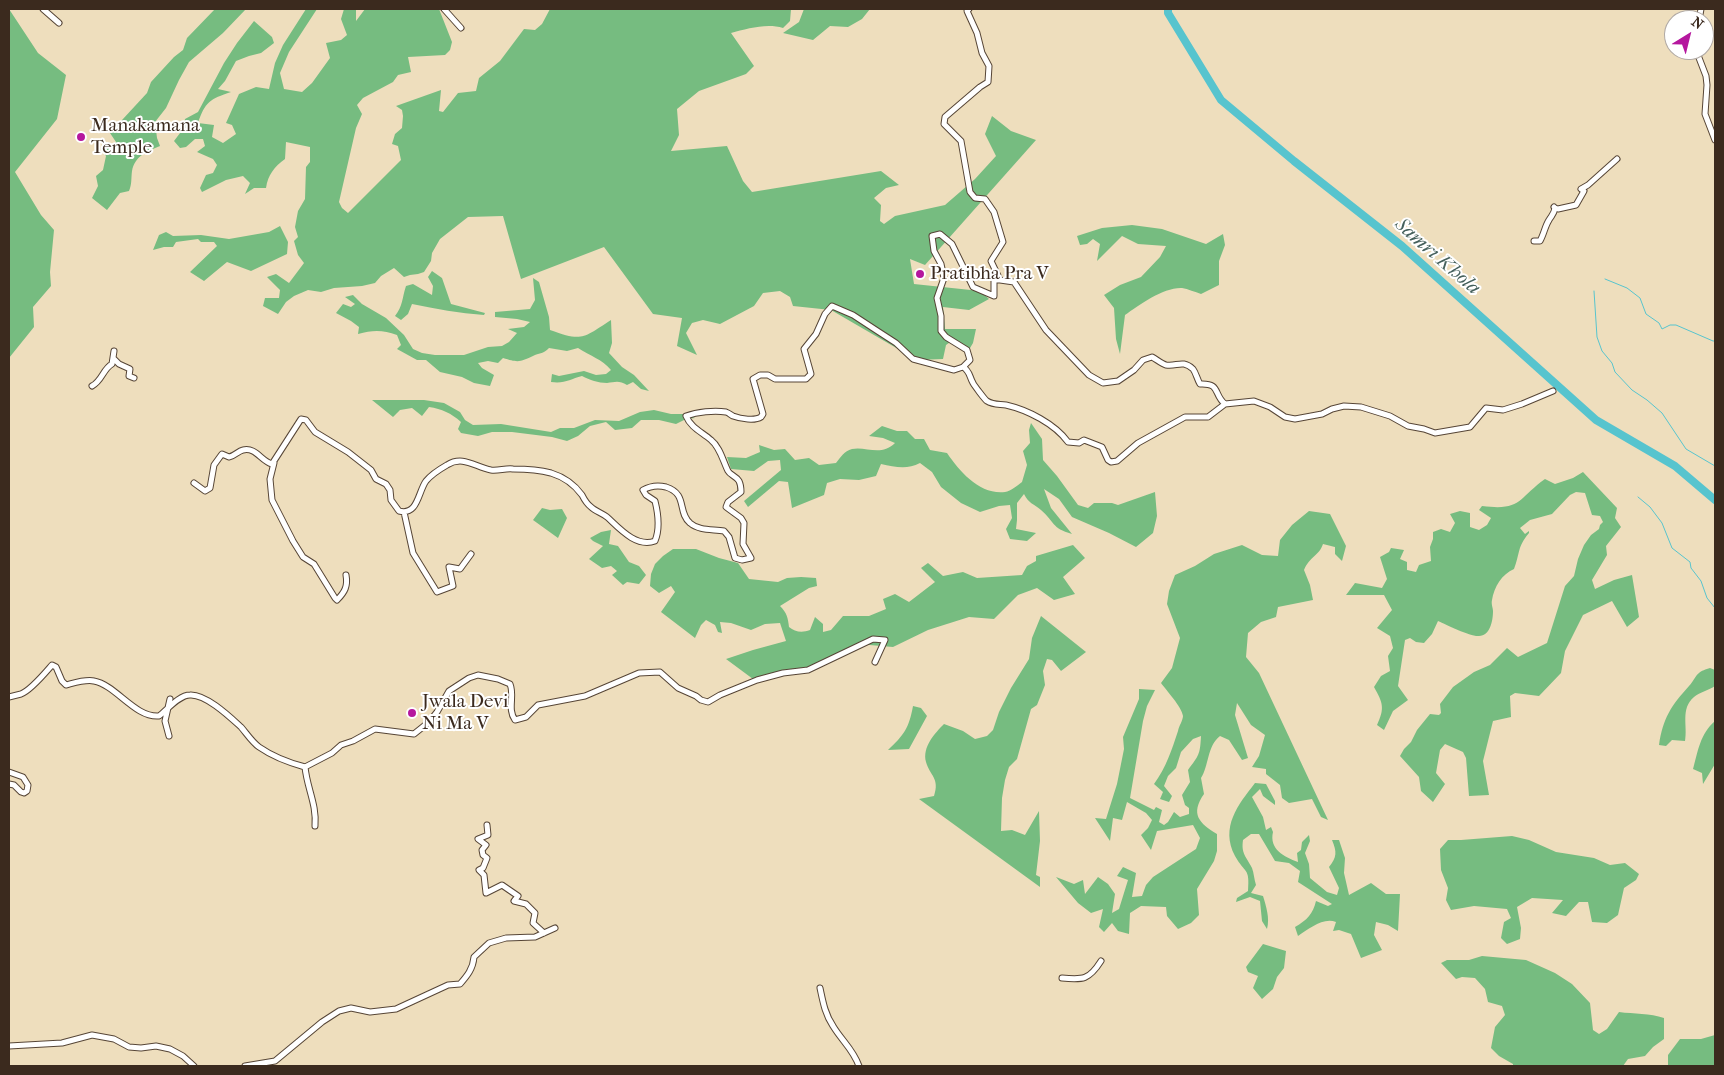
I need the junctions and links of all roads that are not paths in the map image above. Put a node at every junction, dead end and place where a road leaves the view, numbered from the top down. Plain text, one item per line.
1 (43, 9) edge
2 (444, 9) edge
3 (969, 9) edge
4 (58, 23) dead end
5 (461, 28) dead end
6 (1700, 60) edge
7 (1715, 140) edge
8 (1616, 159) dead end
9 (1534, 242) dead end
10 (1000, 280) junction
11 (114, 351) dead end
12 (114, 359) junction
13 (963, 367) junction
14 (134, 378) dead end
15 (92, 386) dead end
16 (1553, 391) dead end
17 (1225, 404) junction
18 (274, 463) junction
19 (194, 483) dead end
20 (404, 512) junction
21 (471, 554) dead end
22 (346, 575) dead end
23 (875, 662) dead end
24 (9, 697) edge
25 (170, 699) dead end
26 (168, 710) junction
27 (168, 736) dead end
28 (305, 767) junction
29 (9, 772) edge
30 (9, 784) edge
31 (488, 825) dead end
32 (314, 826) dead end
33 (555, 928) dead end
34 (544, 933) junction
35 (1100, 961) dead end
36 (1062, 978) dead end
37 (820, 988) dead end
38 (9, 1046) edge
39 (194, 1066) edge
40 (245, 1066) edge
41 (859, 1066) edge

1 - 4 street
2 - 5 street
3 - 10 street
6 - 7 street
8 - 9 street
10 - 13 street
10 - 17 street
11 - 12 street
12 - 14 street
12 - 15 street
13 - 17 street
13 - 20 street
16 - 17 street
18 - 19 street
18 - 20 street
18 - 22 street
20 - 21 street
23 - 28 street
24 - 26 street
25 - 26 street
26 - 27 street
26 - 28 street
28 - 32 street
29 - 30 street
31 - 34 street
33 - 34 street
34 - 40 street
35 - 36 street
37 - 41 street
38 - 39 street

